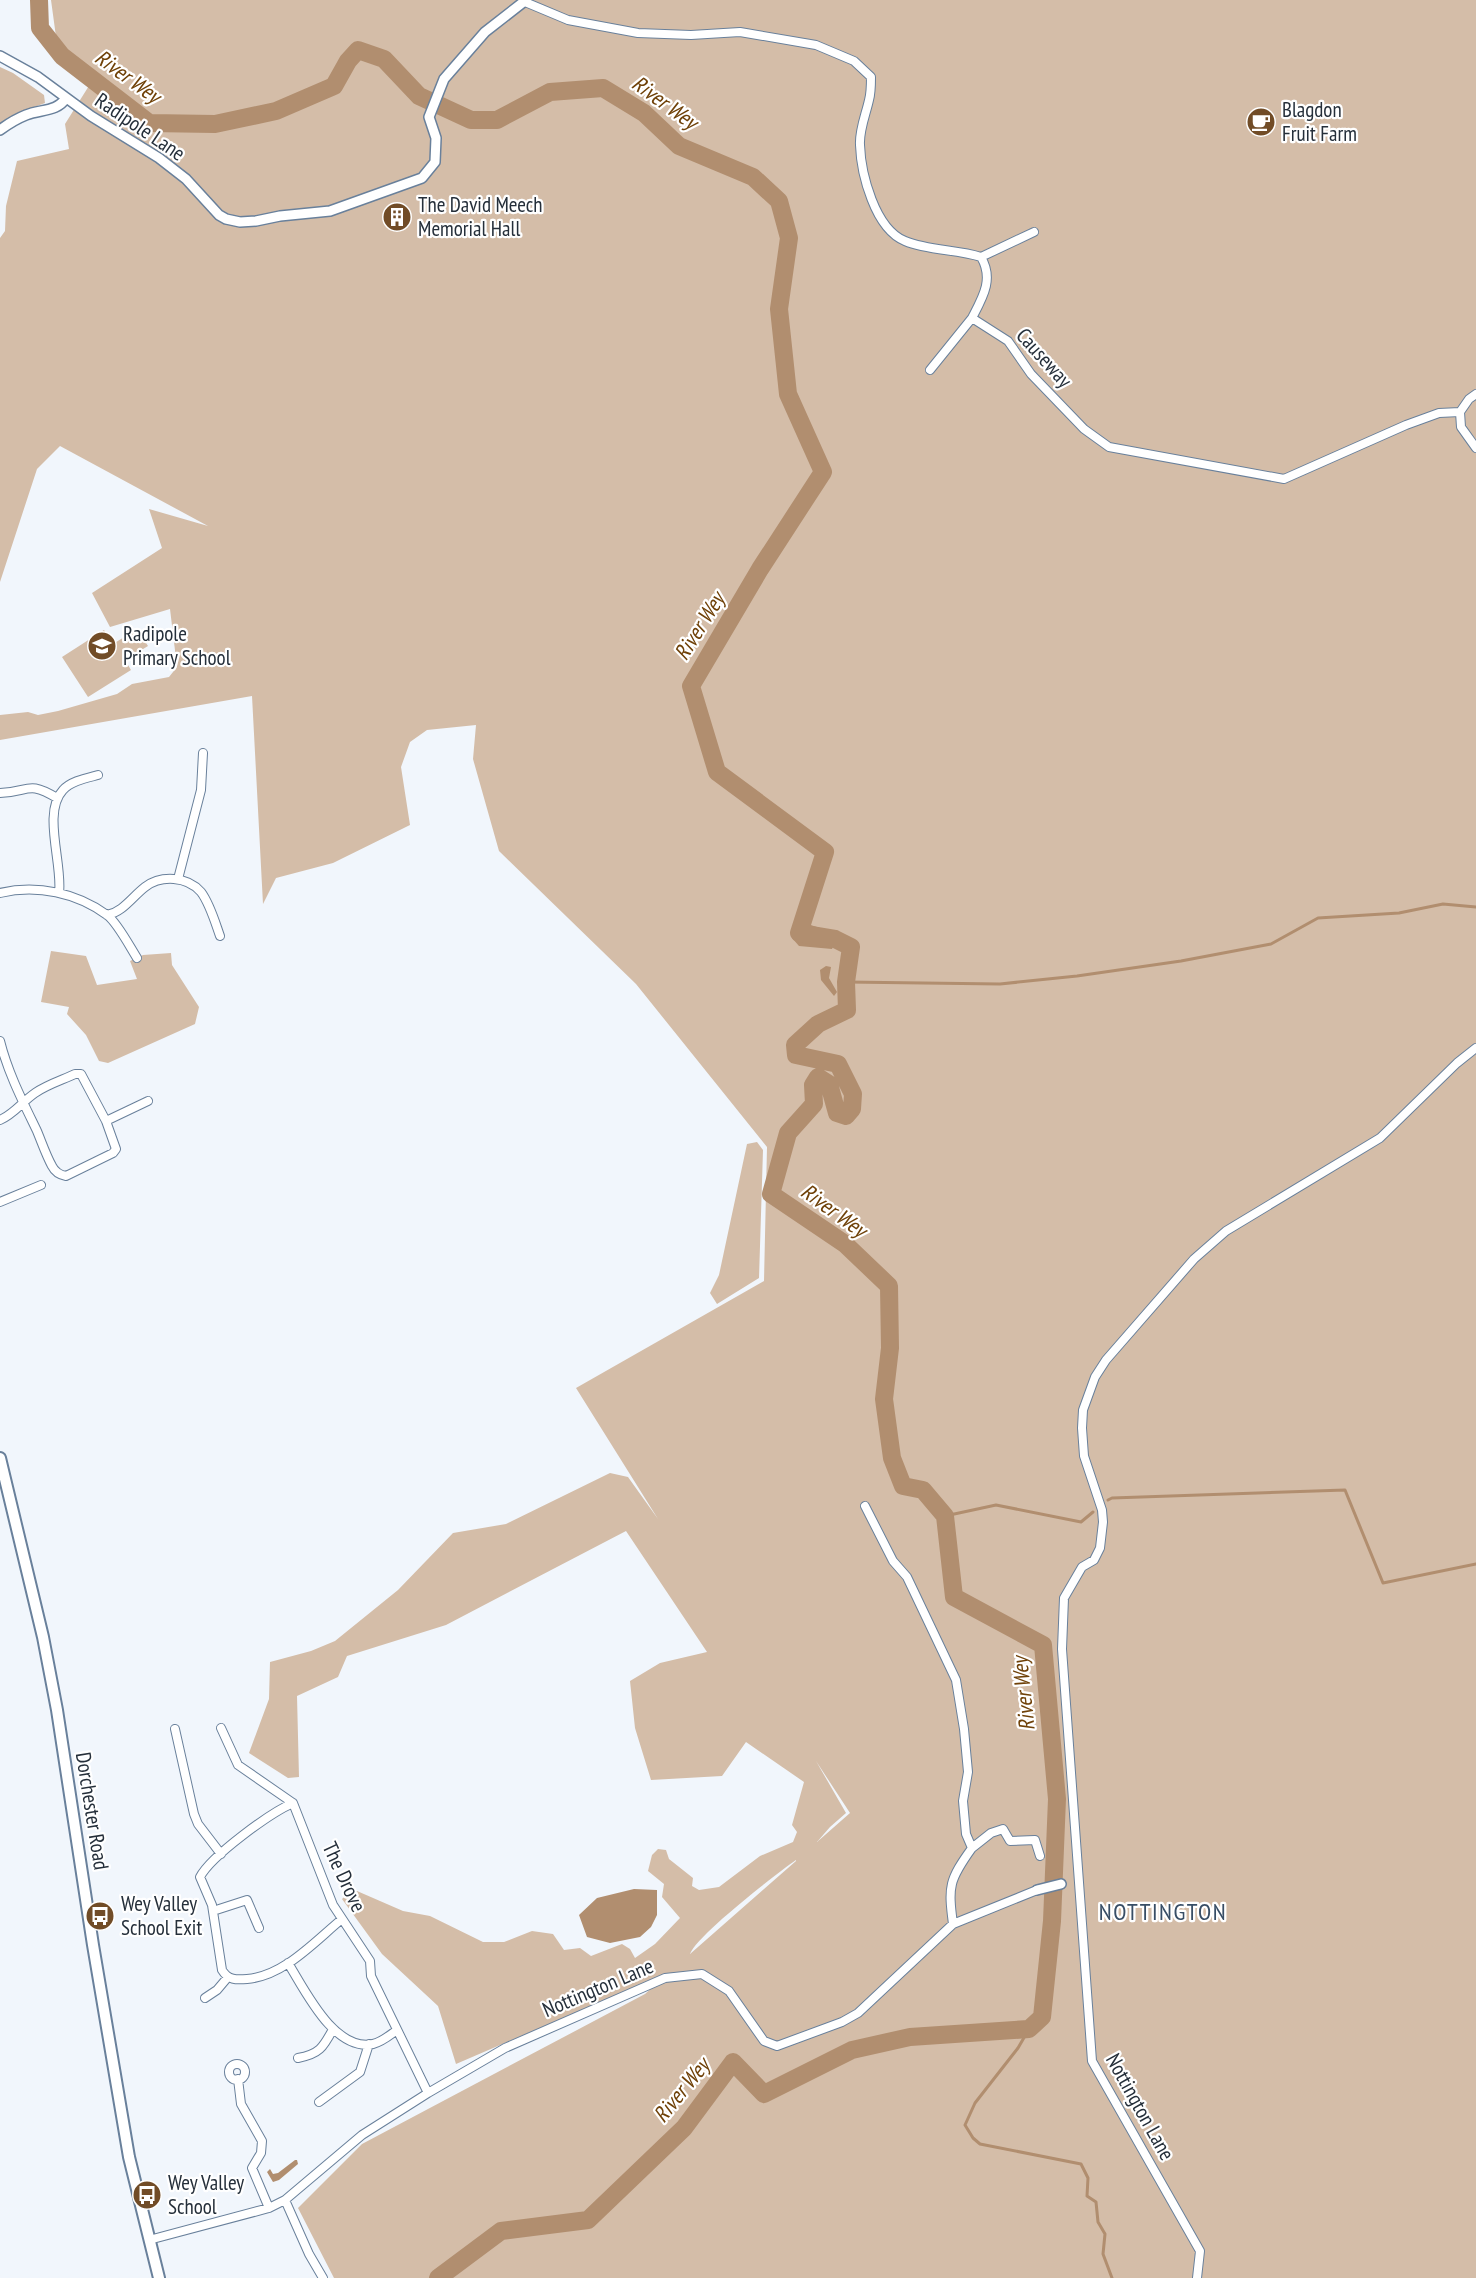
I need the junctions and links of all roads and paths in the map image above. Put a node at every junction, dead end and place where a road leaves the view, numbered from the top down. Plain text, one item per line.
1 (526, 1) edge
2 (0, 56) edge
3 (66, 98) junction
4 (0, 130) edge
5 (1034, 232) dead end
6 (981, 257) junction
7 (972, 318) junction
8 (930, 370) dead end
9 (1476, 394) edge
10 (1460, 412) junction
11 (1476, 448) edge
12 (203, 753) dead end
13 (98, 775) dead end
14 (0, 793) edge
15 (57, 798) junction
16 (178, 879) junction
17 (0, 893) edge
18 (59, 893) junction
19 (107, 915) junction
20 (220, 936) dead end
21 (137, 958) dead end
22 (0, 1041) edge
23 (1476, 1048) edge
24 (148, 1101) dead end
25 (24, 1103) junction
26 (0, 1120) edge
27 (106, 1121) junction
28 (41, 1185) dead end
29 (0, 1202) edge
30 (0, 1458) edge
31 (865, 1506) dead end
32 (221, 1728) dead end
33 (175, 1729) dead end
34 (293, 1803) junction
35 (972, 1848) junction
36 (221, 1854) junction
37 (1040, 1857) dead end
38 (1061, 1884) joint
39 (1078, 1887) junction
40 (1037, 1890) joint
41 (213, 1911) junction
42 (342, 1919) junction
43 (953, 1924) junction
44 (259, 1928) dead end
45 (288, 1963) junction
46 (228, 1977) junction
47 (205, 1998) dead end
48 (333, 2029) junction
49 (397, 2030) junction
50 (369, 2044) junction
51 (298, 2058) dead end
52 (238, 2079) dead end
53 (428, 2093) junction
54 (319, 2102) dead end
55 (285, 2200) junction
56 (268, 2208) junction
57 (149, 2240) junction
58 (159, 2278) edge
59 (323, 2278) edge
60 (1197, 2278) edge

1 - 3 street, Radipole Lane
1 - 6 street
2 - 3 street
3 - 4 street, Radipole Lane
5 - 6 street
6 - 7 street
7 - 8 street
7 - 10 street, Causeway
9 - 10 street
10 - 11 street
12 - 16 street
13 - 15 street
14 - 15 street
15 - 18 street
16 - 19 street
16 - 20 street
17 - 18 street
18 - 19 street
19 - 21 street
22 - 25 street
23 - 39 street, Nottington Lane
24 - 27 street
25 - 26 street
25 - 27 street
25 - 27 street
28 - 29 street
30 - 57 main road, Dorchester Road
31 - 35 street
32 - 34 street
33 - 36 street
34 - 36 street
34 - 42 street, The Drove
35 - 37 street
35 - 43 street
36 - 41 street
38 - 39 street
38 - 40 street
39 - 60 street, Nottington Lane
40 - 43 street, Nottington Lane
41 - 44 street
41 - 46 street
42 - 45 street
42 - 49 street, The Drove
43 - 53 street, Nottington Lane
45 - 46 street
45 - 48 street
46 - 47 street
48 - 50 street
48 - 51 street
49 - 50 street
49 - 53 street, The Drove
50 - 54 street
52 - 56 street
53 - 55 street, Nottington Lane
55 - 56 street, Nottington Lane
55 - 59 street
56 - 57 street, Nottington Lane
57 - 58 main road, Dorchester Road

